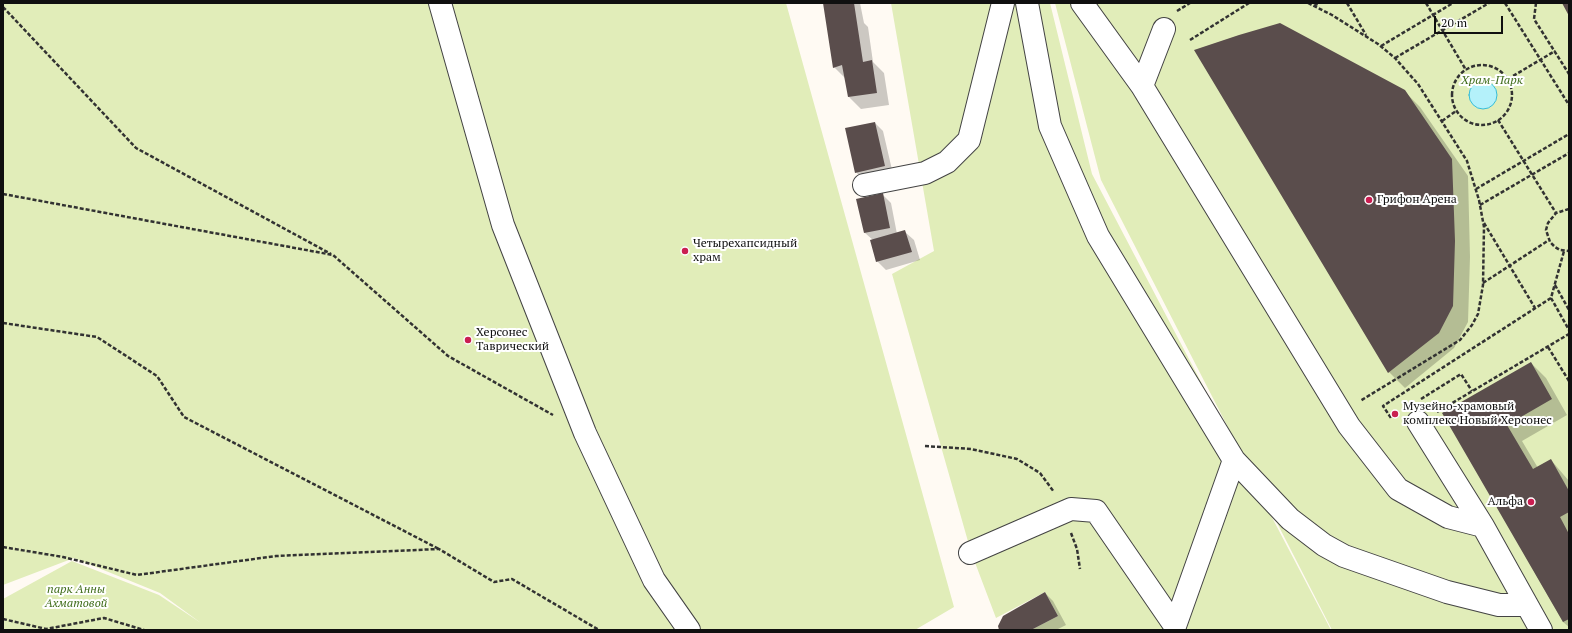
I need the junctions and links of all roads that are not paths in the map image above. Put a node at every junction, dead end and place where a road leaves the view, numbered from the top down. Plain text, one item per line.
1 (440, 3) edge
2 (1003, 3) edge
3 (1027, 3) edge
4 (1082, 3) edge
5 (1170, 20) road end
6 (1142, 86) junction
7 (864, 185) dead end
8 (1417, 412) road end
9 (1234, 460) junction
10 (1483, 526) junction
11 (970, 552) dead end
12 (1527, 605) junction
13 (1177, 628) edge
14 (690, 630) edge
15 (1541, 630) edge

1 - 14 lane
2 - 7 lane
3 - 9 lane
4 - 6 lane
5 - 6 lane
6 - 10 lane
8 - 10 lane
9 - 12 lane
9 - 13 lane
10 - 12 lane
11 - 13 lane
12 - 15 lane

